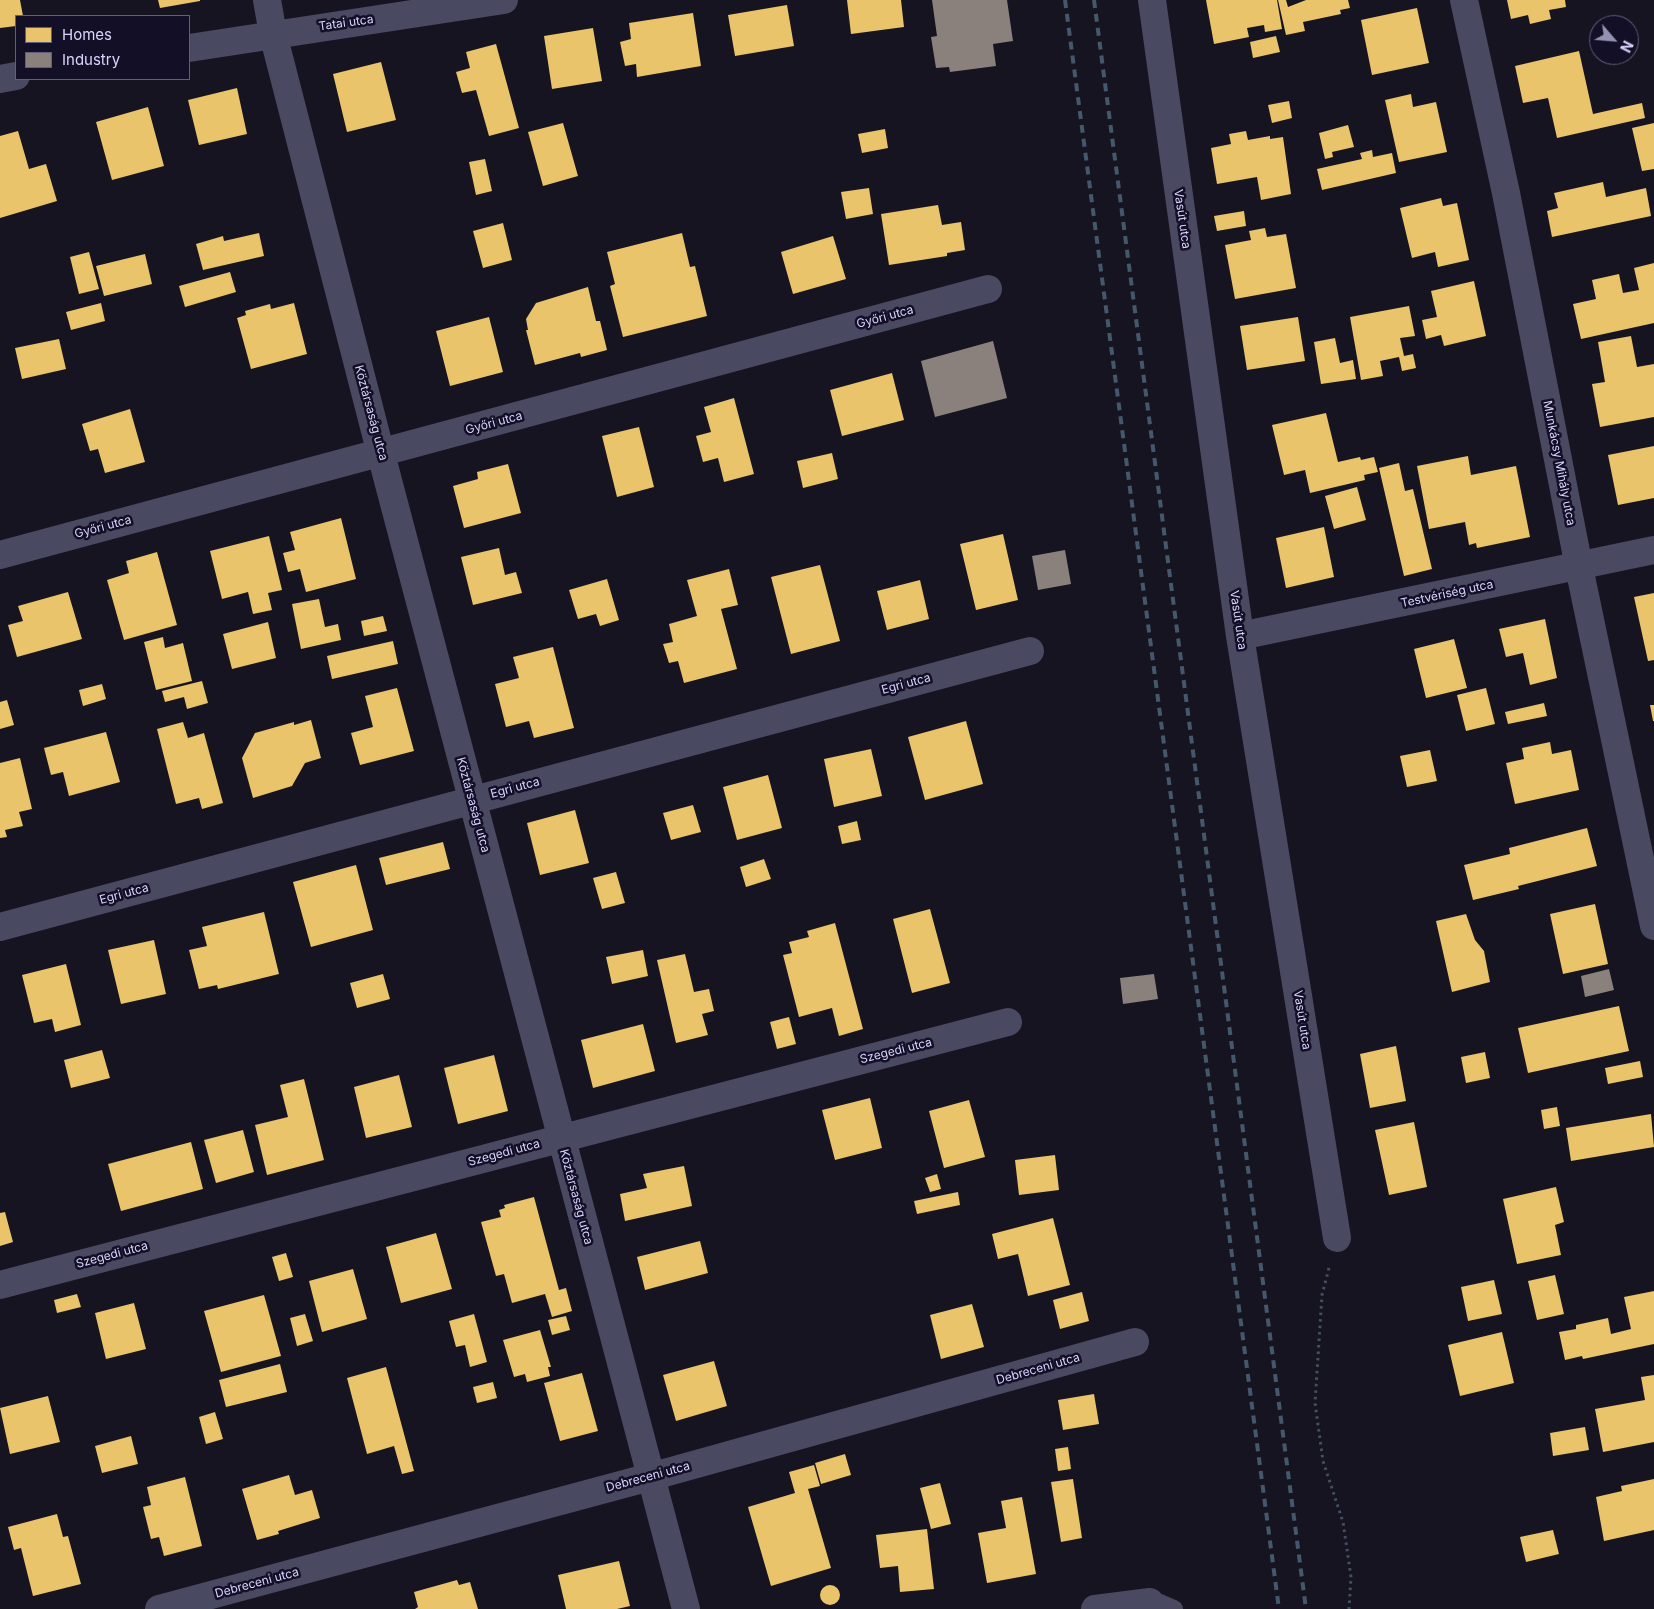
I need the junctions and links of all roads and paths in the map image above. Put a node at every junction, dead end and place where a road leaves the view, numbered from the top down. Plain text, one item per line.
1 (267, 0) edge
2 (504, 0) edge
3 (1152, 0) edge
4 (1464, 0) edge
5 (272, 34) junction
6 (190, 48) edge
7 (15, 76) edge
8 (0, 79) edge
9 (988, 289) dead end
10 (381, 454) junction
11 (1654, 550) edge
12 (0, 555) edge
13 (1579, 567) junction
14 (1240, 636) junction
15 (1030, 651) dead end
16 (472, 800) junction
17 (1654, 926) edge
18 (0, 927) edge
19 (1008, 1022) dead end
20 (560, 1138) junction
21 (1337, 1238) joint
22 (0, 1285) edge
23 (1135, 1342) dead end
24 (650, 1477) junction
25 (1162, 1606) edge
26 (159, 1609) edge
27 (686, 1609) edge
28 (1095, 1609) edge
29 (1349, 1609) edge

1 - 5 street, Köztársaság utca
2 - 5 street, Tatai utca
3 - 14 street, Vasút utca
4 - 13 street, Munkácsy Mihály utca
5 - 6 street, Tatai utca
5 - 10 street, Köztársaság utca
7 - 8 street
9 - 10 street, Győri utca
10 - 12 street, Győri utca
10 - 16 street, Köztársaság utca
11 - 13 street, Testvériség utca
13 - 14 street, Testvériség utca
13 - 17 street, Munkácsy Mihály utca
14 - 21 street, Vasút utca
15 - 16 street, Egri utca
16 - 18 street, Egri utca
16 - 20 street, Köztársaság utca
19 - 20 street, Szegedi utca
20 - 22 street, Szegedi utca
20 - 24 street, Köztársaság utca
21 - 29 path
23 - 24 street, Debreceni utca
24 - 26 street, Debreceni utca
24 - 27 street, Köztársaság utca
25 - 28 street

